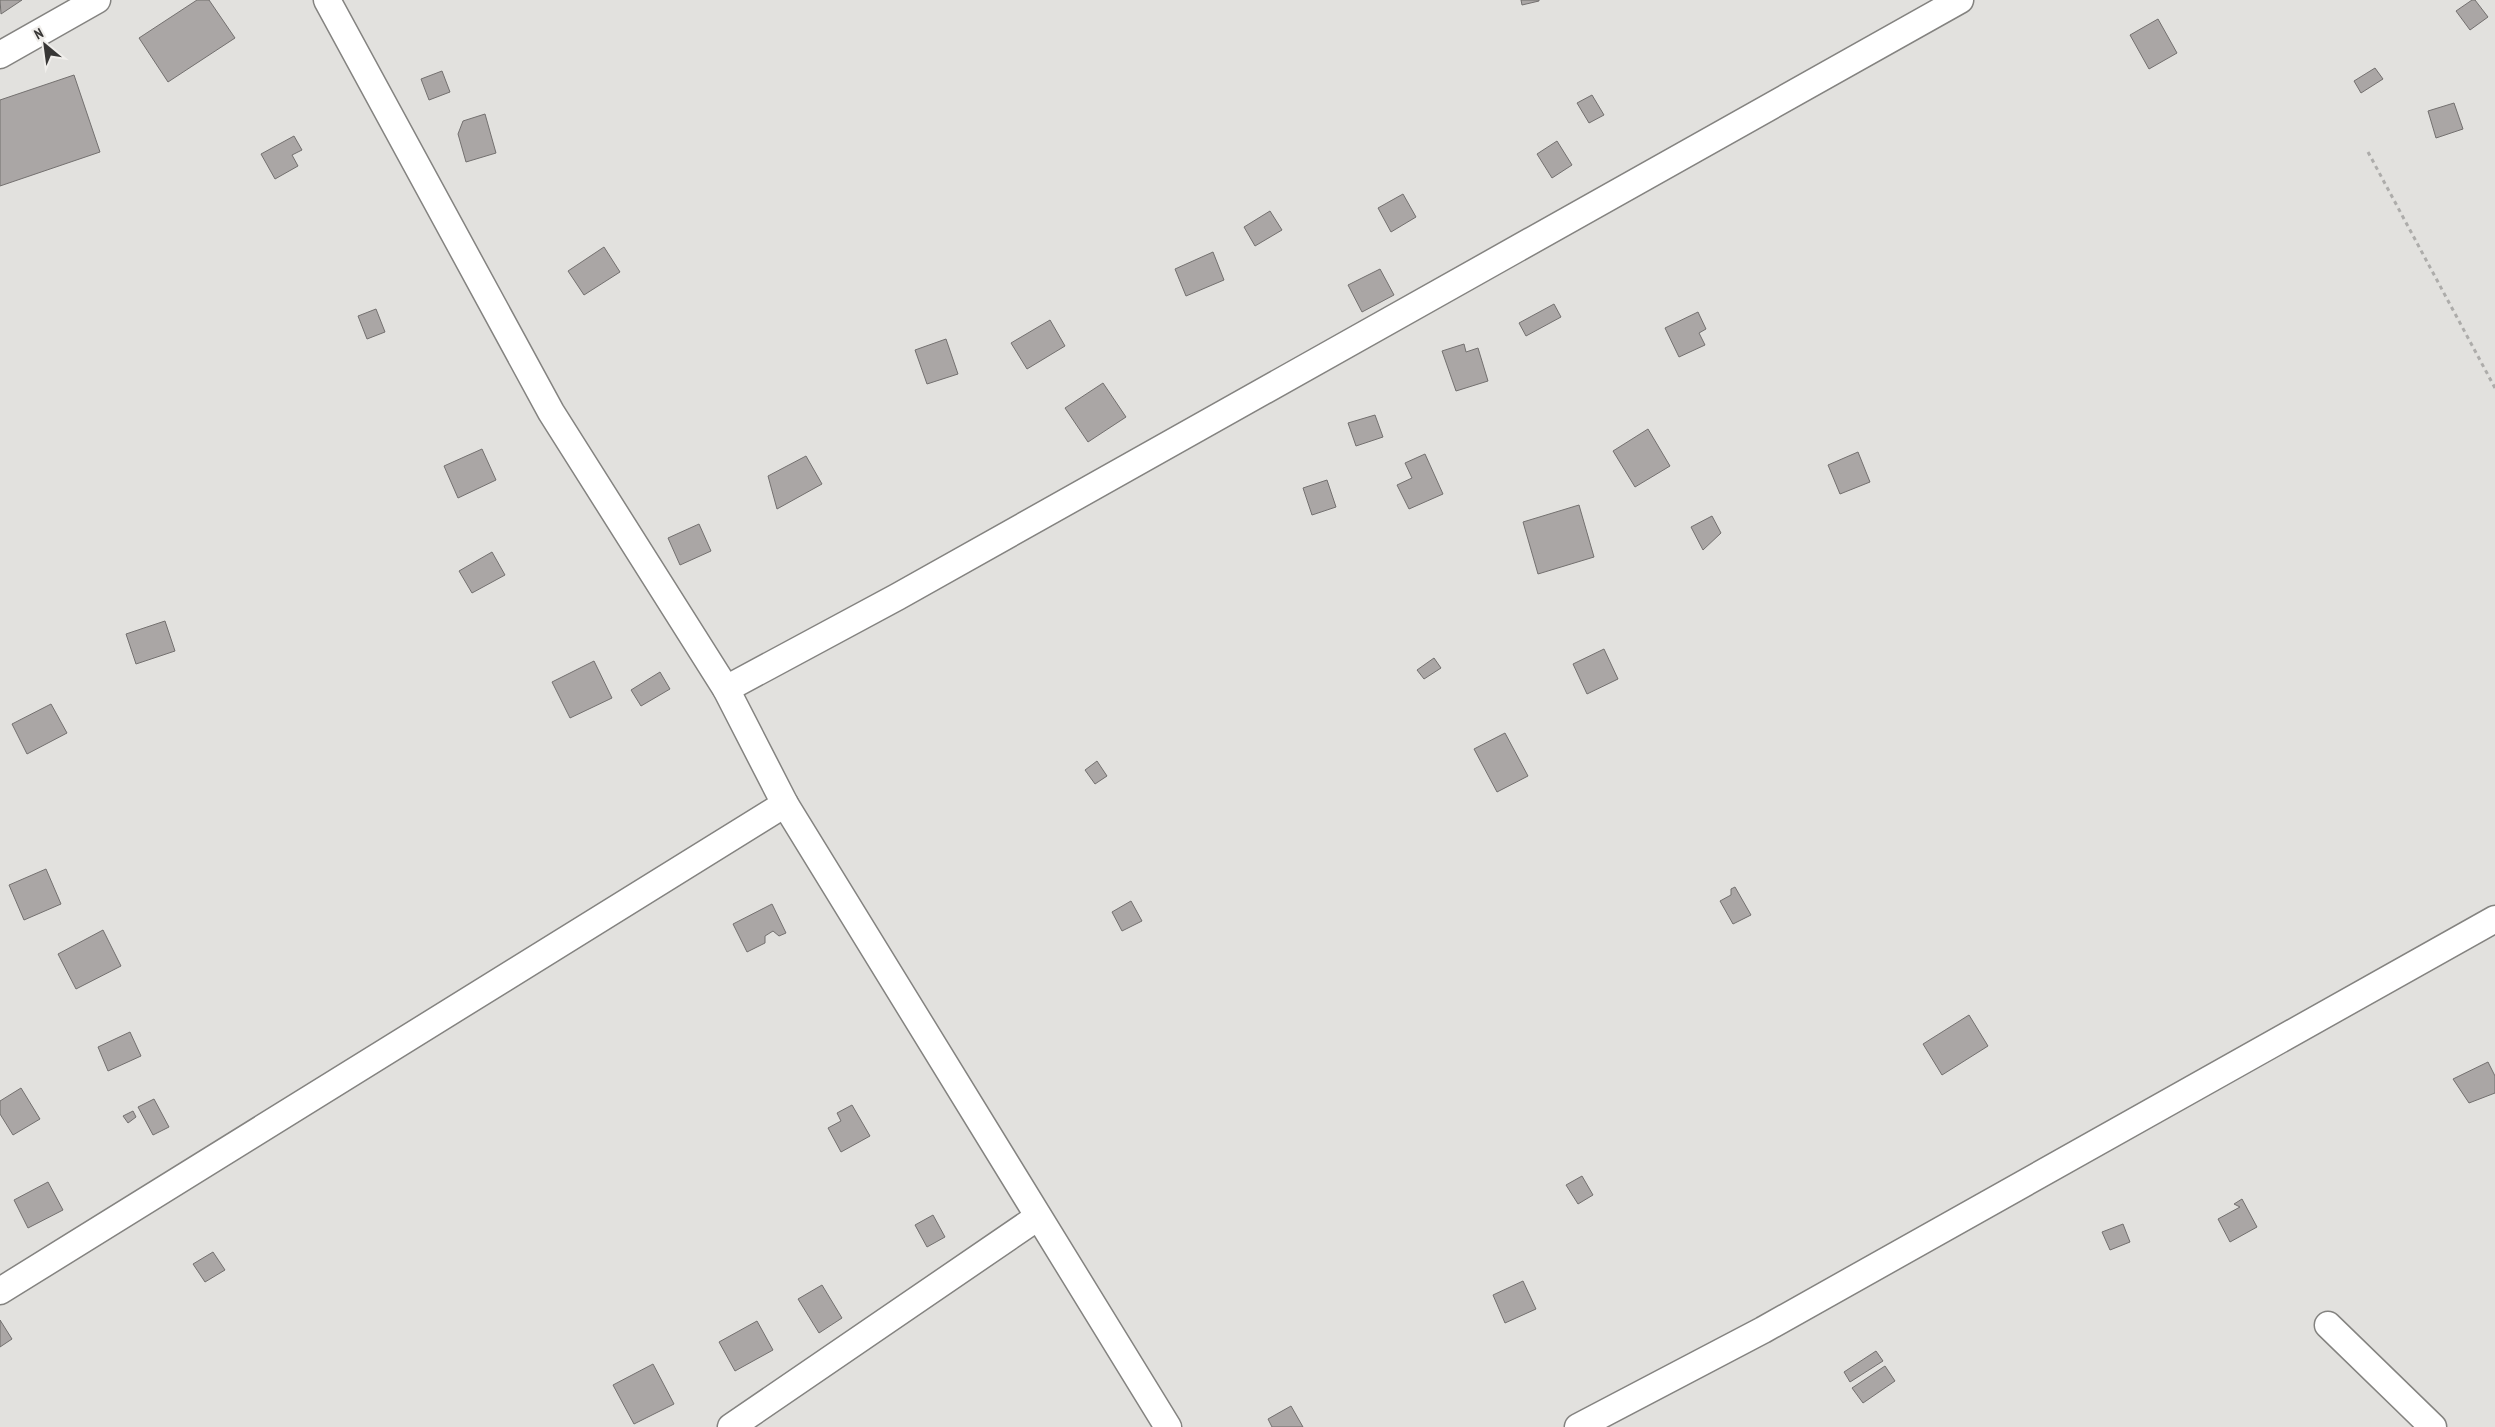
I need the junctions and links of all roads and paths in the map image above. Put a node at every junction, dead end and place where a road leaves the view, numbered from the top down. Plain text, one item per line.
1 (97, 0) edge
2 (327, 0) edge
3 (1960, 0) edge
4 (0, 55) edge
5 (2368, 152) dead end
6 (2495, 388) edge
7 (726, 689) junction
8 (785, 804) junction
9 (2495, 919) edge
10 (1038, 1217) junction
11 (0, 1290) edge
12 (2328, 1325) dead end
13 (731, 1427) edge
14 (1168, 1427) edge
15 (1578, 1427) edge
16 (2432, 1427) edge

1 - 4 street
2 - 7 street
3 - 7 street
5 - 6 path
7 - 8 street
8 - 10 street
8 - 11 street
9 - 15 street
10 - 13 street
10 - 14 street
12 - 16 street

